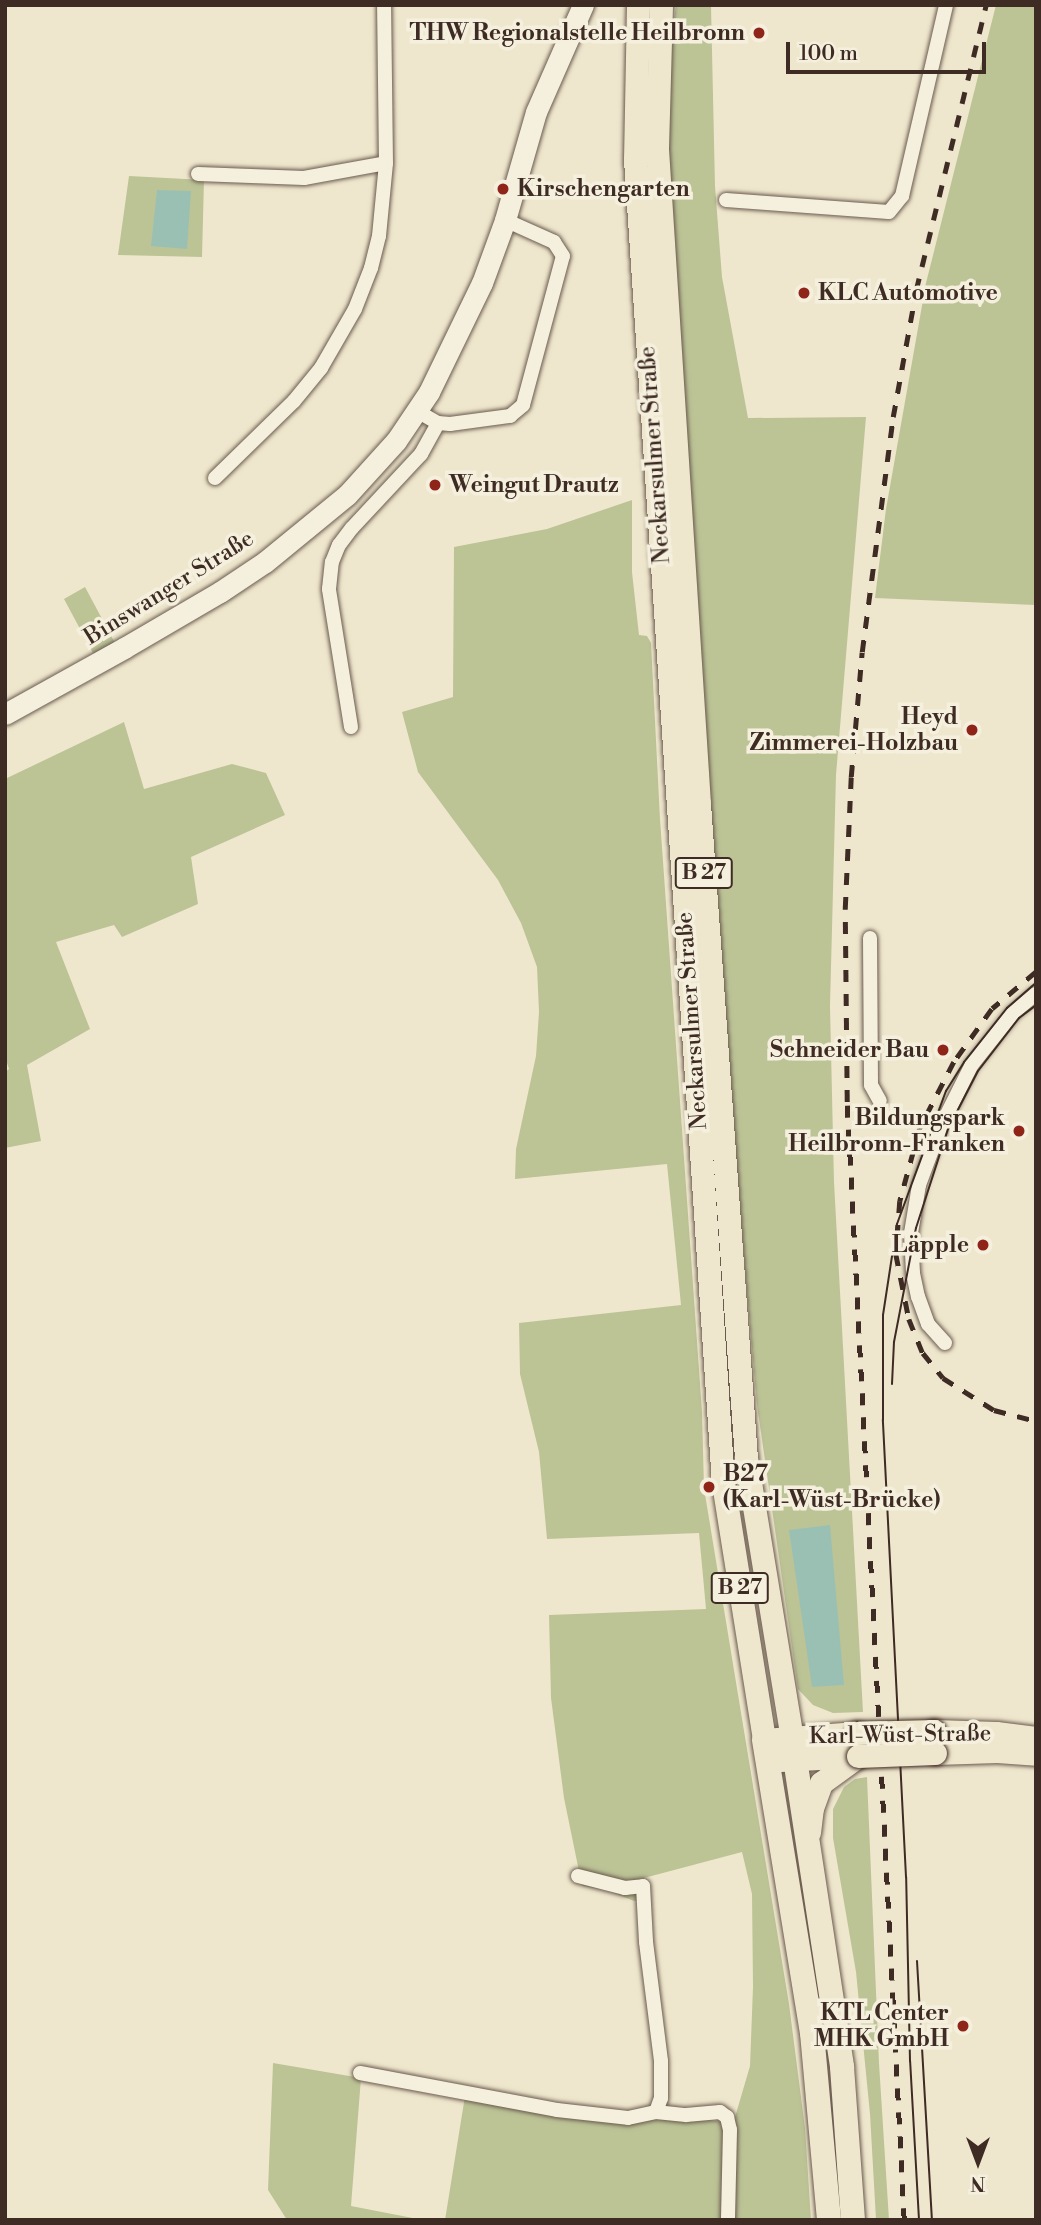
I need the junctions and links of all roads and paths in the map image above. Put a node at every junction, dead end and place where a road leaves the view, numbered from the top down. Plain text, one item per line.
1 (384, 5) edge
2 (583, 5) edge
3 (638, 5) edge
4 (662, 5) edge
5 (946, 5) edge
6 (386, 163) junction
7 (198, 174) dead end
8 (726, 200) dead end
9 (505, 220) junction
10 (417, 411) junction
11 (438, 423) junction
12 (215, 478) dead end
13 (5, 713) edge
14 (351, 727) dead end
15 (870, 938) dead end
16 (1036, 994) edge
17 (880, 1101) dead end
18 (945, 1343) dead end
19 (1036, 1738) edge
20 (934, 1742) junction
21 (794, 1748) junction
22 (765, 1750) junction
23 (1036, 1754) edge
24 (858, 1756) junction
25 (809, 1835) junction
26 (578, 1876) dead end
27 (360, 2073) dead end
28 (656, 2112) junction
29 (728, 2220) edge
30 (828, 2220) edge
31 (853, 2220) edge

1 - 6 street
2 - 9 main road, Binswanger Straße
3 - 22 main road, Neckarsulmer Straße / B 27
4 - 21 main road, Neckarsulmer Straße / B 27
5 - 8 street
6 - 7 street
6 - 12 street
9 - 10 main road, Binswanger Straße
9 - 11 street
10 - 11 street
10 - 13 main road, Binswanger Straße
11 - 14 street
15 - 17 street
16 - 18 street
19 - 20 main road, Karl-Wüst-Straße
20 - 21 main road, Karl-Wüst-Straße, bridge
20 - 23 main road, Karl-Wüst-Straße
20 - 24 main road, Karl-Wüst-Straße, bridge
21 - 22 main road, Karl-Wüst-Straße
21 - 24 main road, Karl-Wüst-Straße
21 - 25 highway, B 27
22 - 30 highway, B 27
24 - 25 main road
25 - 31 highway, B 27
26 - 28 street
27 - 28 street
28 - 29 street

